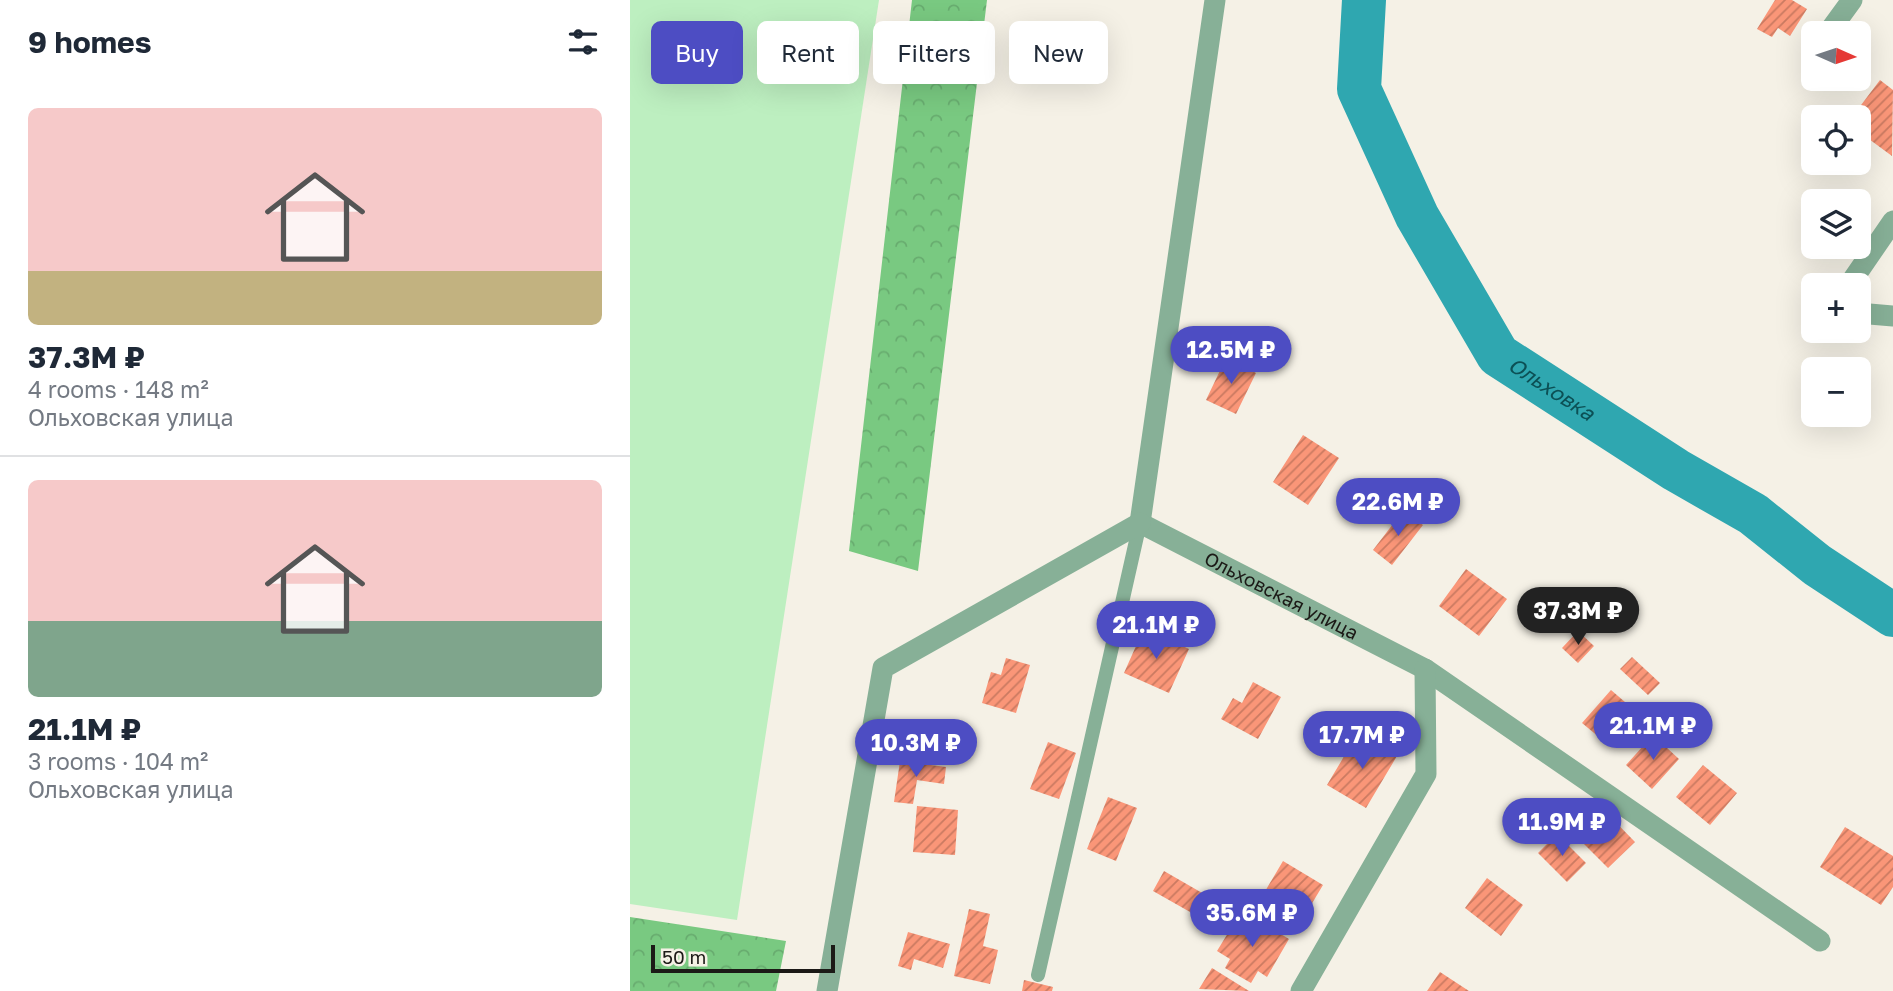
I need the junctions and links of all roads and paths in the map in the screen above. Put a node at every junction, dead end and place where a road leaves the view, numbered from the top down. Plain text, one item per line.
1 (1215, 0) edge
2 (1852, 0) edge
3 (1837, 21) edge
4 (1893, 221) edge
5 (1857, 273) edge
6 (1871, 314) edge
7 (1893, 316) edge
8 (1140, 523) junction
9 (1426, 668) junction
10 (1821, 941) dead end
11 (1038, 975) dead end
12 (827, 991) edge
13 (1301, 991) edge

1 - 8 street
2 - 3 street
4 - 5 street
6 - 7 street
8 - 9 street, Ольховская улица
8 - 11 lane
8 - 12 street
9 - 10 street, Ольховская улица
9 - 13 street

